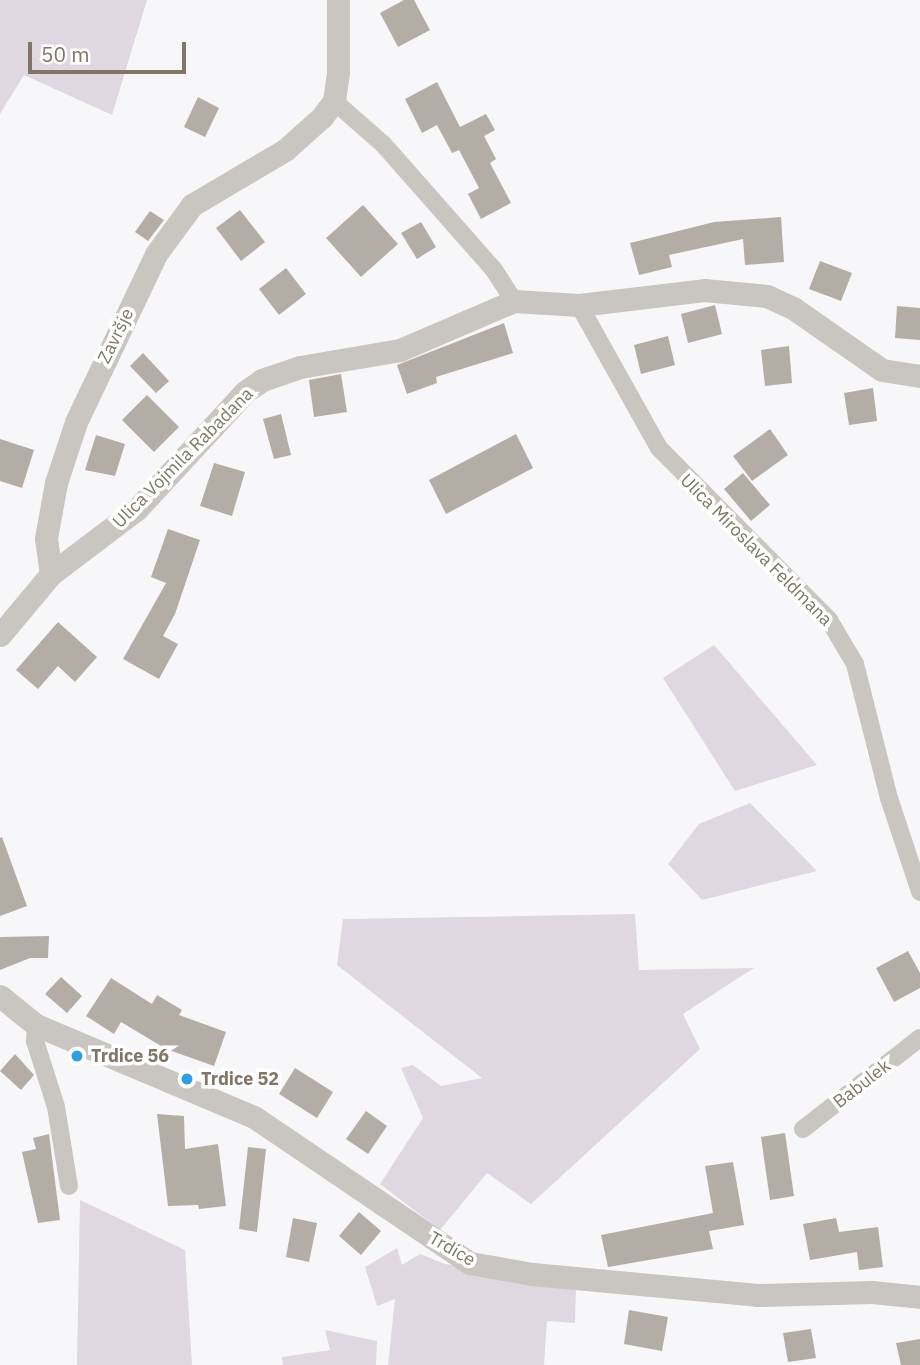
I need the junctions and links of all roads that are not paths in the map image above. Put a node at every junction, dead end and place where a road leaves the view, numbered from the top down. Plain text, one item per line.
1 (343, 2) edge
2 (334, 101) junction
3 (514, 301) junction
4 (579, 305) junction
5 (920, 376) edge
6 (51, 574) junction
7 (0, 635) edge
8 (920, 892) edge
9 (0, 996) edge
10 (36, 1026) junction
11 (920, 1038) edge
12 (803, 1129) dead end
13 (69, 1186) dead end
14 (920, 1297) edge

1 - 2 street
2 - 3 street
2 - 6 street, Završje
3 - 4 street, Ulica Vojmila Rabadana
3 - 6 street, Ulica Vojmila Rabadana
4 - 5 street, Ulica Vojmila Rabadana
4 - 8 street, Ulica Miroslava Feldmana
6 - 7 street
9 - 10 street, Trdice
10 - 13 street
10 - 14 street, Trdice
11 - 12 street, Babulek

